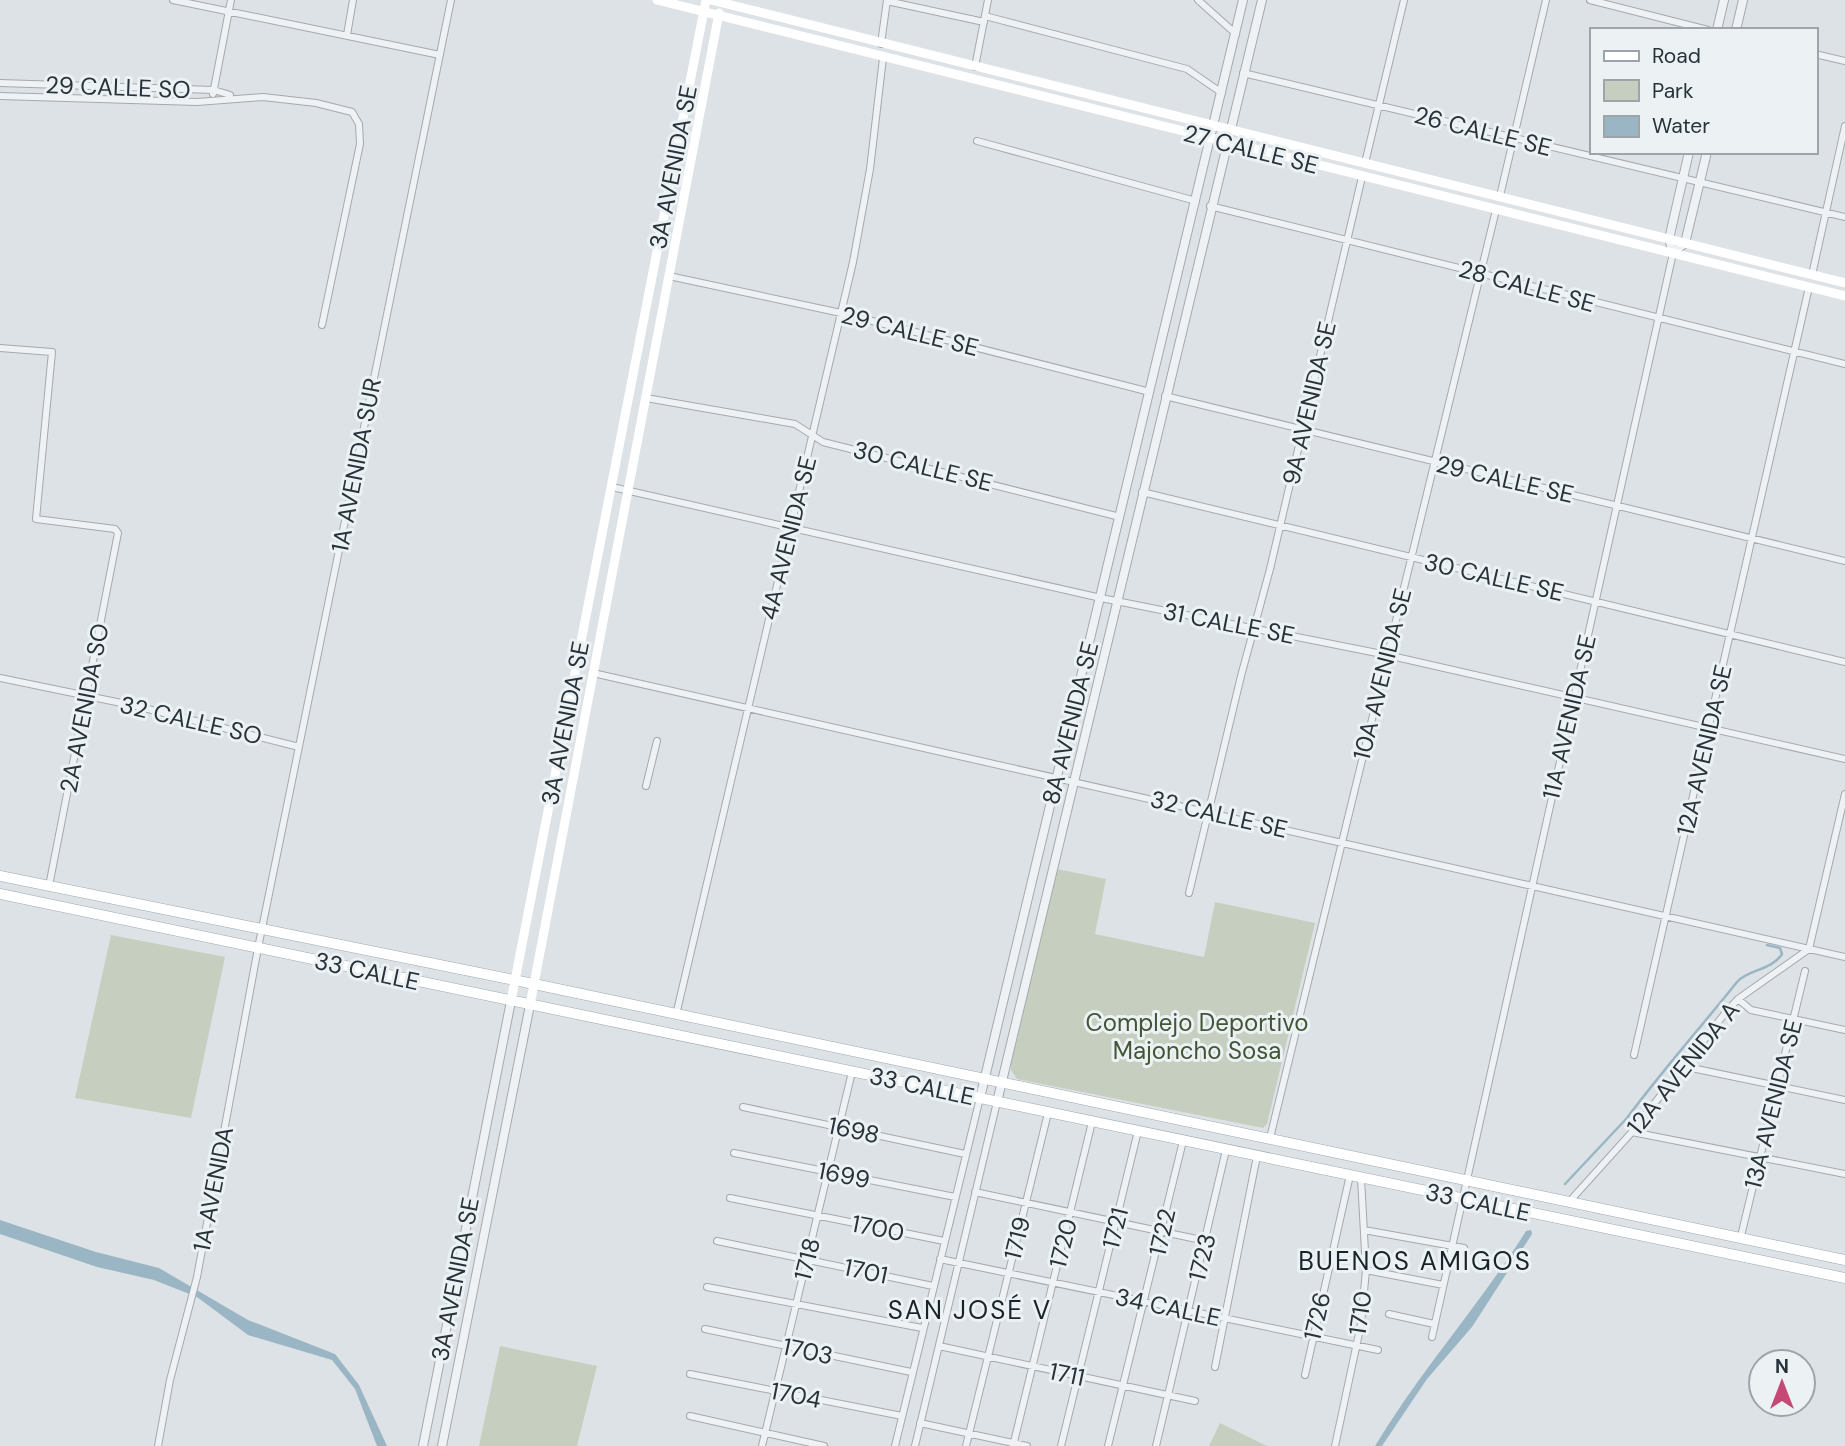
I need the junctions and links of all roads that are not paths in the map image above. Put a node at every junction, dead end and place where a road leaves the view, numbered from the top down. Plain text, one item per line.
1 (173, 0) edge
2 (232, 0) edge
3 (353, 0) edge
4 (451, 0) edge
5 (657, 0) edge
6 (708, 0) edge
7 (887, 0) edge
8 (988, 0) edge
9 (1198, 0) edge
10 (1243, 0) edge
11 (1262, 0) edge
12 (1404, 0) edge
13 (1546, 0) edge
14 (1590, 0) edge
15 (1724, 0) edge
16 (1743, 0) edge
17 (721, 1) edge
18 (229, 11) junction
19 (703, 12) junction
20 (719, 16) junction
21 (984, 19) junction
22 (1700, 28) edge
23 (1717, 28) edge
24 (1736, 28) edge
25 (1236, 34) junction
26 (346, 35) junction
27 (881, 44) junction
28 (1817, 54) edge
29 (440, 55) junction
30 (883, 58) junction
31 (1845, 61) edge
32 (975, 67) junction
33 (1243, 73) junction
34 (0, 83) edge
35 (61, 84) junction
36 (95, 85) junction
37 (214, 90) junction
38 (1222, 93) junction
39 (0, 96) edge
40 (236, 96) junction
41 (62, 98) junction
42 (212, 98) junction
43 (94, 99) junction
44 (1378, 106) junction
45 (1215, 125) junction
46 (1845, 126) edge
47 (1228, 128) junction
48 (1211, 139) junction
49 (1514, 139) junction
50 (977, 141) dead end
51 (1225, 143) junction
52 (1689, 154) edge
53 (1706, 154) edge
54 (1365, 163) junction
55 (1362, 177) junction
56 (1683, 179) junction
57 (1699, 183) junction
58 (1500, 197) junction
59 (1196, 201) junction
60 (1210, 206) junction
61 (1496, 210) junction
62 (1825, 213) junction
63 (1845, 217) edge
64 (1347, 239) junction
65 (1669, 239) junction
66 (1685, 243) junction
67 (1673, 253) junction
68 (1481, 273) junction
69 (1812, 275) junction
70 (669, 276) junction
71 (1845, 283) edge
72 (1809, 287) junction
73 (1845, 296) edge
74 (841, 313) junction
75 (1658, 319) junction
76 (322, 325) dead end
77 (0, 348) edge
78 (1796, 352) junction
79 (1845, 364) edge
80 (1150, 392) junction
81 (1165, 396) junction
82 (646, 398) junction
83 (1303, 430) junction
84 (814, 435) junction
85 (1434, 463) junction
86 (612, 487) junction
87 (628, 491) junction
88 (1142, 492) junction
89 (1616, 505) junction
90 (1120, 517) junction
91 (1281, 525) junction
92 (791, 526) junction
93 (1753, 539) junction
94 (1411, 557) junction
95 (1845, 561) edge
96 (1101, 598) junction
97 (1116, 601) junction
98 (1595, 601) junction
99 (1255, 628) junction
100 (1731, 635) junction
101 (1387, 655) junction
102 (1845, 662) edge
103 (593, 673) junction
104 (0, 678) edge
105 (85, 696) junction
106 (1573, 698) junction
107 (747, 710) junction
108 (1709, 728) junction
109 (657, 741) dead end
110 (299, 747) junction
111 (1845, 759) edge
112 (1057, 777) junction
113 (1074, 781) junction
114 (646, 786) dead end
115 (1845, 794) edge
116 (1208, 811) junction
117 (1341, 842) junction
118 (0, 876) edge
119 (1531, 885) junction
120 (49, 886) junction
121 (1189, 893) dead end
122 (0, 894) edge
123 (1666, 916) junction
124 (262, 930) junction
125 (258, 948) junction
126 (1809, 949) junction
127 (1845, 957) edge
128 (1805, 971) dead end
129 (515, 980) junction
130 (534, 984) junction
131 (1738, 999) junction
132 (511, 1001) junction
133 (530, 1005) junction
134 (676, 1015) junction
135 (1794, 1020) junction
136 (1845, 1030) edge
137 (1634, 1055) dead end
138 (1682, 1066) junction
139 (852, 1072) junction
140 (984, 1081) junction
141 (1002, 1084) junction
142 (1778, 1086) junction
143 (980, 1098) junction
144 (1845, 1100) edge
145 (997, 1102) junction
146 (743, 1107) dead end
147 (1048, 1113) junction
148 (1092, 1122) junction
149 (839, 1127) junction
150 (1138, 1132) junction
151 (1632, 1132) junction
152 (1270, 1138) junction
153 (1183, 1141) junction
154 (1226, 1150) junction
155 (734, 1153) dead end
156 (965, 1154) junction
157 (1257, 1156) junction
158 (1760, 1157) junction
159 (828, 1172) junction
160 (1845, 1174) edge
161 (1350, 1175) junction
162 (1361, 1178) junction
163 (1465, 1180) junction
164 (975, 1192) junction
165 (955, 1197) junction
166 (730, 1198) dead end
167 (1461, 1199) junction
168 (1569, 1202) junction
169 (1026, 1203) junction
170 (1070, 1212) junction
171 (818, 1216) junction
172 (1116, 1222) junction
173 (1364, 1230) junction
174 (1162, 1231) junction
175 (1741, 1236) junction
176 (717, 1241) dead end
177 (944, 1241) junction
178 (1206, 1241) junction
179 (1451, 1246) junction
180 (1464, 1248) dead end
181 (807, 1258) junction
182 (940, 1259) junction
183 (1845, 1260) edge
184 (959, 1264) junction
185 (1366, 1270) junction
186 (1008, 1274) junction
187 (1845, 1278) edge
188 (1053, 1283) junction
189 (1443, 1285) junction
190 (933, 1286) junction
191 (707, 1287) dead end
192 (1099, 1293) junction
193 (1145, 1302) junction
194 (796, 1304) junction
195 (1189, 1311) junction
196 (1389, 1314) dead end
197 (1225, 1319) junction
198 (1434, 1324) junction
199 (922, 1328) junction
200 (705, 1329) dead end
201 (1312, 1337) junction
202 (1432, 1337) dead end
203 (786, 1346) junction
204 (939, 1346) junction
205 (1356, 1346) junction
206 (1378, 1350) dead end
207 (987, 1357) junction
208 (1032, 1366) junction
209 (1215, 1367) dead end
210 (911, 1373) junction
211 (691, 1374) dead end
212 (1305, 1375) dead end
213 (1078, 1376) junction
214 (1124, 1386) junction
215 (775, 1391) junction
216 (1168, 1396) junction
217 (1195, 1401) dead end
218 (690, 1416) dead end
219 (902, 1416) junction
220 (920, 1423) junction
221 (765, 1433) junction
222 (969, 1434) junction
223 (1013, 1445) edge
224 (158, 1446) edge
225 (424, 1446) edge
226 (442, 1446) edge
227 (762, 1446) edge
228 (824, 1446) edge
229 (895, 1446) edge
230 (915, 1446) edge
231 (966, 1446) edge
232 (1027, 1446) edge
233 (1061, 1446) edge
234 (1108, 1446) edge
235 (1156, 1446) edge
236 (1335, 1446) edge

1 - 18 street
2 - 18 street
3 - 26 street
4 - 29 street, 1A AVENIDA SUR
5 - 19 main road, 27 CALLE SE
6 - 17 main road, 27 CALLE SE
6 - 19 main road, 3A AVENIDA SE
7 - 21 street
7 - 27 street
8 - 21 street
9 - 25 street
10 - 25 street, 8A AVENIDA SE
11 - 33 street, 8A AVENIDA SE
12 - 44 street
13 - 49 street
14 - 22 street
15 - 23 street
16 - 24 street
17 - 20 main road, 3A AVENIDA SE
17 - 27 main road, 27 CALLE SE
18 - 26 street
18 - 37 street
19 - 20 main road, 27 CALLE SE
19 - 86 main road, 3A AVENIDA SE
20 - 30 main road, 27 CALLE SE
20 - 70 main road, 3A AVENIDA SE
21 - 32 street
21 - 38 street
25 - 38 street, 8A AVENIDA SE
26 - 29 street
27 - 32 main road, 27 CALLE SE
28 - 31 street
29 - 110 street, 1A AVENIDA SUR
30 - 48 main road, 27 CALLE SE
30 - 74 street, 4A AVENIDA SE
32 - 45 main road, 27 CALLE SE
33 - 44 street, 26 CALLE SE
33 - 47 street, 8A AVENIDA SE
34 - 35 street, 29 CALLE SO
35 - 36 street, 29 CALLE SO
35 - 41 street
36 - 37 street, 29 CALLE SO
36 - 43 street
37 - 40 street, 29 CALLE SO
37 - 42 street
38 - 45 street, 8A AVENIDA SE
39 - 41 street, 29 CALLE SO
40 - 42 street, 29 CALLE SO
40 - 76 street, 29 CALLE SO
41 - 43 street, 29 CALLE SO
42 - 43 street, 29 CALLE SO
44 - 49 street, 26 CALLE SE
44 - 54 street
45 - 47 main road, 27 CALLE SE
45 - 48 street, 8A AVENIDA SE
46 - 62 street
47 - 51 street, 8A AVENIDA SE
47 - 54 main road, 27 CALLE SE
48 - 51 main road, 27 CALLE SE
48 - 59 street, 8A AVENIDA SE
49 - 56 street, 26 CALLE SE
49 - 58 street
50 - 59 street
51 - 55 main road, 27 CALLE SE
51 - 60 street, 8A AVENIDA SE
52 - 56 street
53 - 57 street
54 - 58 main road, 27 CALLE SE
55 - 61 main road, 27 CALLE SE
55 - 64 street, 9A AVENIDA SE
56 - 57 street, 26 CALLE SE
56 - 65 street
57 - 62 street, 26 CALLE SE
57 - 66 street
58 - 65 main road, 27 CALLE SE
59 - 80 street, 8A AVENIDA SE
60 - 64 street, 28 CALLE SE
60 - 81 street, 8A AVENIDA SE
61 - 67 main road, 27 CALLE SE
61 - 68 street, 10A AVENIDA SE
62 - 63 street, 26 CALLE SE
62 - 69 street
64 - 68 street, 28 CALLE SE
64 - 83 street, 9A AVENIDA SE
65 - 66 main road, 27 CALLE SE
65 - 67 street
66 - 67 street
66 - 69 main road, 27 CALLE SE
67 - 72 main road, 27 CALLE SE
67 - 75 street, 11A AVENIDA SE
68 - 75 street, 28 CALLE SE
68 - 85 street, 10A AVENIDA SE
69 - 71 main road, 27 CALLE SE
70 - 74 street, 29 CALLE SE
70 - 82 main road, 3A AVENIDA SE
72 - 73 main road, 27 CALLE SE
72 - 78 street, 12A AVENIDA SE
74 - 80 street, 29 CALLE SE
74 - 84 street, 4A AVENIDA SE
75 - 78 street, 28 CALLE SE
75 - 89 street, 11A AVENIDA SE
77 - 105 street, 2A AVENIDA SO
78 - 79 street, 28 CALLE SE
78 - 93 street, 12A AVENIDA SE
80 - 90 street, 8A AVENIDA SE
81 - 83 street, 29 CALLE SE
81 - 88 street, 8A AVENIDA SE
82 - 84 street, 30 CALLE SE
82 - 87 main road, 3A AVENIDA SE
83 - 85 street, 29 CALLE SE
83 - 91 street, 9A AVENIDA SE
84 - 90 street, 30 CALLE SE
84 - 92 street, 4A AVENIDA SE
85 - 89 street, 29 CALLE SE
85 - 94 street, 10A AVENIDA SE
86 - 87 street, 31 CALLE SE
86 - 129 main road, 3A AVENIDA SE
87 - 92 street, 31 CALLE SE
87 - 103 main road, 3A AVENIDA SE
88 - 91 street, 30 CALLE SE
88 - 97 street, 8A AVENIDA SE
89 - 93 street, 29 CALLE SE
89 - 98 street, 11A AVENIDA SE
90 - 96 street, 8A AVENIDA SE
91 - 94 street, 30 CALLE SE
91 - 99 street, 9A AVENIDA SE
92 - 96 street, 31 CALLE SE
92 - 107 street, 4A AVENIDA SE
93 - 95 street, 29 CALLE SE
93 - 100 street, 12A AVENIDA SE
94 - 98 street, 30 CALLE SE
94 - 101 street, 10A AVENIDA SE
96 - 97 street, 31 CALLE SE
96 - 112 street, 8A AVENIDA SE
97 - 99 street, 31 CALLE SE
97 - 113 street, 8A AVENIDA SE
98 - 100 street, 30 CALLE SE
98 - 106 street, 11A AVENIDA SE
99 - 101 street, 31 CALLE SE
99 - 116 street, 9A AVENIDA SE
100 - 102 street, 30 CALLE SE
100 - 108 street, 12A AVENIDA SE
101 - 106 street, 31 CALLE SE
101 - 117 street, 10A AVENIDA SE
103 - 107 street, 32 CALLE SE
103 - 130 main road, 3A AVENIDA SE
104 - 105 street, 32 CALLE SO
105 - 110 street, 32 CALLE SO
105 - 120 street, 2A AVENIDA SO
106 - 108 street, 31 CALLE SE
106 - 119 street, 11A AVENIDA SE
107 - 112 street, 32 CALLE SE
107 - 134 street, 4A AVENIDA SE
108 - 111 street, 31 CALLE SE
108 - 123 street, 12A AVENIDA SE
109 - 114 street
110 - 124 street, 1A AVENIDA SUR
112 - 113 street, 32 CALLE SE
112 - 140 street, 8A AVENIDA SE
113 - 116 street, 32 CALLE SE
113 - 141 street, 8A AVENIDA SE
115 - 126 street
116 - 117 street, 32 CALLE SE
116 - 121 street
117 - 119 street, 32 CALLE SE
117 - 152 street, 10A AVENIDA SE
118 - 120 main road, 33 CALLE
119 - 123 street, 32 CALLE SE
119 - 163 street, 11A AVENIDA SE
120 - 124 main road, 33 CALLE
122 - 125 main road, 33 CALLE
123 - 126 street, 32 CALLE SE
123 - 137 street, 12A AVENIDA SE
124 - 125 street, 1A AVENIDA
124 - 129 main road, 33 CALLE
125 - 132 main road, 33 CALLE
125 - 224 street, 1A AVENIDA
126 - 127 street, 32 CALLE SE
126 - 131 street, 12A AVENIDA A
128 - 135 street, 13A AVENIDA SE
129 - 130 main road, 33 CALLE
129 - 132 main road, 3A AVENIDA SE
130 - 133 main road, 3A AVENIDA SE
130 - 134 main road, 33 CALLE
131 - 135 street
131 - 138 street, 12A AVENIDA A
132 - 133 main road, 33 CALLE
132 - 225 street, 3A AVENIDA SE
133 - 139 main road, 33 CALLE
133 - 226 street, 3A AVENIDA SE
134 - 140 main road, 33 CALLE
135 - 136 street
135 - 142 street, 13A AVENIDA SE
138 - 142 street
138 - 151 street, 12A AVENIDA A
139 - 143 main road, 33 CALLE
139 - 149 street, 1718
140 - 141 main road, 33 CALLE
140 - 143 street, 8A AVENIDA SE
141 - 145 street, 8A AVENIDA SE
141 - 152 main road, 33 CALLE
142 - 144 street
142 - 158 street, 13A AVENIDA SE
143 - 145 main road, 33 CALLE
143 - 156 street, 8A AVENIDA SE
145 - 147 main road, 33 CALLE
145 - 164 street, 8A AVENIDA SE
146 - 149 street, 1698
147 - 148 main road, 33 CALLE
147 - 169 street, 1719
148 - 150 main road, 33 CALLE
148 - 170 street, 1720
149 - 156 street, 1698
149 - 159 street, 1718
150 - 153 main road, 33 CALLE
150 - 172 street, 1721
151 - 158 street
151 - 168 street, 12A AVENIDA A
152 - 163 main road, 33 CALLE
153 - 154 main road, 33 CALLE
153 - 174 street, 1722
154 - 157 main road, 33 CALLE
154 - 178 street, 1723
155 - 159 street, 1699
156 - 165 street, 8A AVENIDA SE
157 - 161 main road, 33 CALLE
157 - 197 street
158 - 160 street
158 - 175 street, 13A AVENIDA SE
159 - 165 street, 1699
159 - 171 street, 1718
161 - 162 main road, 33 CALLE
161 - 201 street, 1726
162 - 167 main road, 33 CALLE
162 - 173 street, 1710
163 - 167 street, 11A AVENIDA SE
163 - 168 main road, 33 CALLE
164 - 169 street
164 - 184 street, 8A AVENIDA SE
165 - 177 street, 8A AVENIDA SE
166 - 171 street, 1700
167 - 179 street, 11A AVENIDA SE
167 - 187 main road, 33 CALLE
168 - 175 main road, 33 CALLE
169 - 170 street
169 - 186 street, 1719
170 - 172 street
170 - 188 street, 1720
171 - 177 street, 1700
171 - 181 street, 1718
172 - 174 street
172 - 192 street, 1721
173 - 179 street
173 - 185 street, 1710
174 - 178 street
174 - 193 street, 1722
175 - 183 main road, 33 CALLE
176 - 181 street, 1701
177 - 182 street, 8A AVENIDA SE
178 - 195 street, 1723
179 - 180 street
179 - 189 street, 11A AVENIDA SE
181 - 190 street, 1701
181 - 194 street, 1718
182 - 184 street, 34 CALLE
182 - 190 street, 8A AVENIDA SE
184 - 186 street, 34 CALLE
184 - 204 street, 8A AVENIDA SE
185 - 189 street
185 - 205 street, 1710
186 - 188 street, 34 CALLE
186 - 207 street, 1719
188 - 192 street, 34 CALLE
188 - 208 street, 1720
189 - 198 street, 11A AVENIDA SE
190 - 199 street, 8A AVENIDA SE
191 - 194 street
192 - 193 street, 34 CALLE
192 - 213 street, 1721
193 - 195 street, 34 CALLE
193 - 214 street, 1722
194 - 199 street
194 - 203 street, 1718
195 - 197 street, 34 CALLE
195 - 216 street, 1723
196 - 198 street
197 - 201 street, 34 CALLE
197 - 209 street
198 - 202 street, 11A AVENIDA SE
199 - 210 street, 8A AVENIDA SE
200 - 203 street, 1703
201 - 205 street, 34 CALLE
201 - 212 street, 1726
203 - 210 street, 1703
203 - 215 street, 1718
204 - 207 street, 1711
204 - 220 street, 8A AVENIDA SE
205 - 206 street, 34 CALLE
205 - 236 street, 1710
207 - 208 street, 1711
207 - 222 street, 1719
208 - 213 street, 1711
208 - 223 street, 1720
210 - 219 street, 8A AVENIDA SE
211 - 215 street, 1704
213 - 214 street, 1711
213 - 233 street, 1721
214 - 216 street, 1711
214 - 234 street, 1722
215 - 219 street, 1704
215 - 221 street, 1718
216 - 217 street, 1711
216 - 235 street, 1723
218 - 221 street
219 - 229 street, 8A AVENIDA SE
220 - 222 street
220 - 230 street, 8A AVENIDA SE
221 - 227 street, 1718
221 - 228 street
222 - 223 street
222 - 231 street, 1719
223 - 232 street

